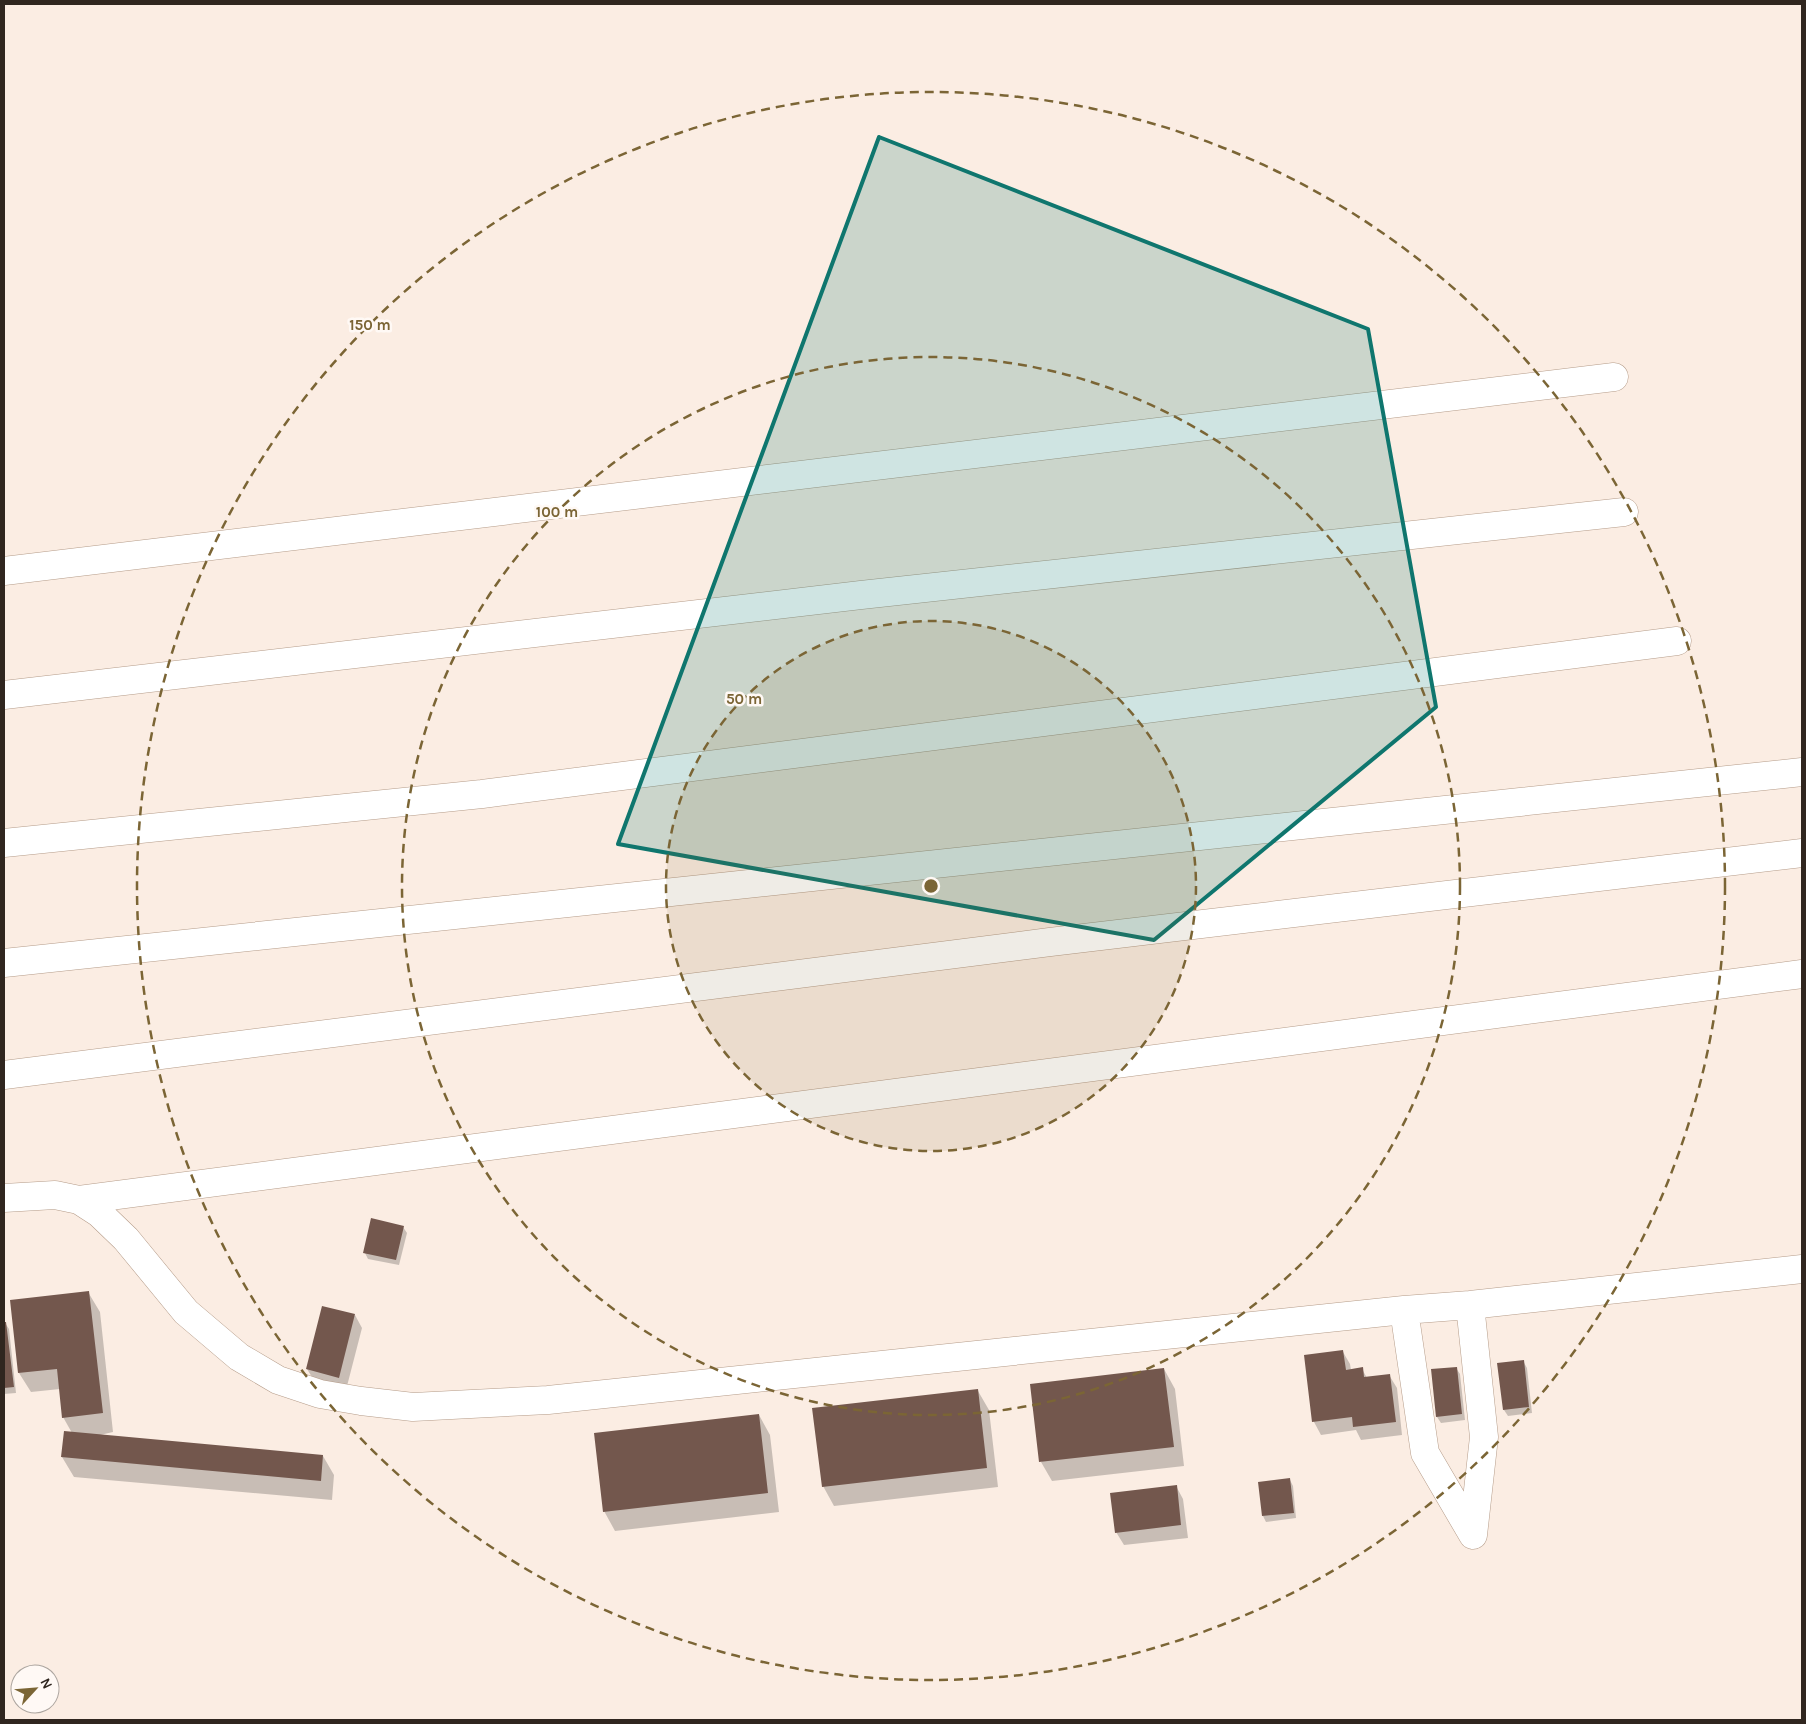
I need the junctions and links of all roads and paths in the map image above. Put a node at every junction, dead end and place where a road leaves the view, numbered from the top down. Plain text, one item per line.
1 (1614, 377) dead end
2 (1624, 512) dead end
3 (4, 571) edge
4 (1677, 640) dead end
5 (4, 696) edge
6 (1802, 772) edge
7 (4, 843) edge
8 (1802, 852) edge
9 (4, 962) edge
10 (1802, 974) edge
11 (4, 1075) edge
12 (4, 1198) edge
13 (79, 1200) junction
14 (1802, 1269) edge
15 (1470, 1305) junction
16 (1404, 1310) junction

1 - 3 lane
2 - 5 lane
4 - 7 lane
6 - 9 lane
8 - 11 lane
10 - 13 lane
12 - 13 lane
13 - 16 lane
14 - 15 lane
15 - 16 lane
15 - 16 lane

